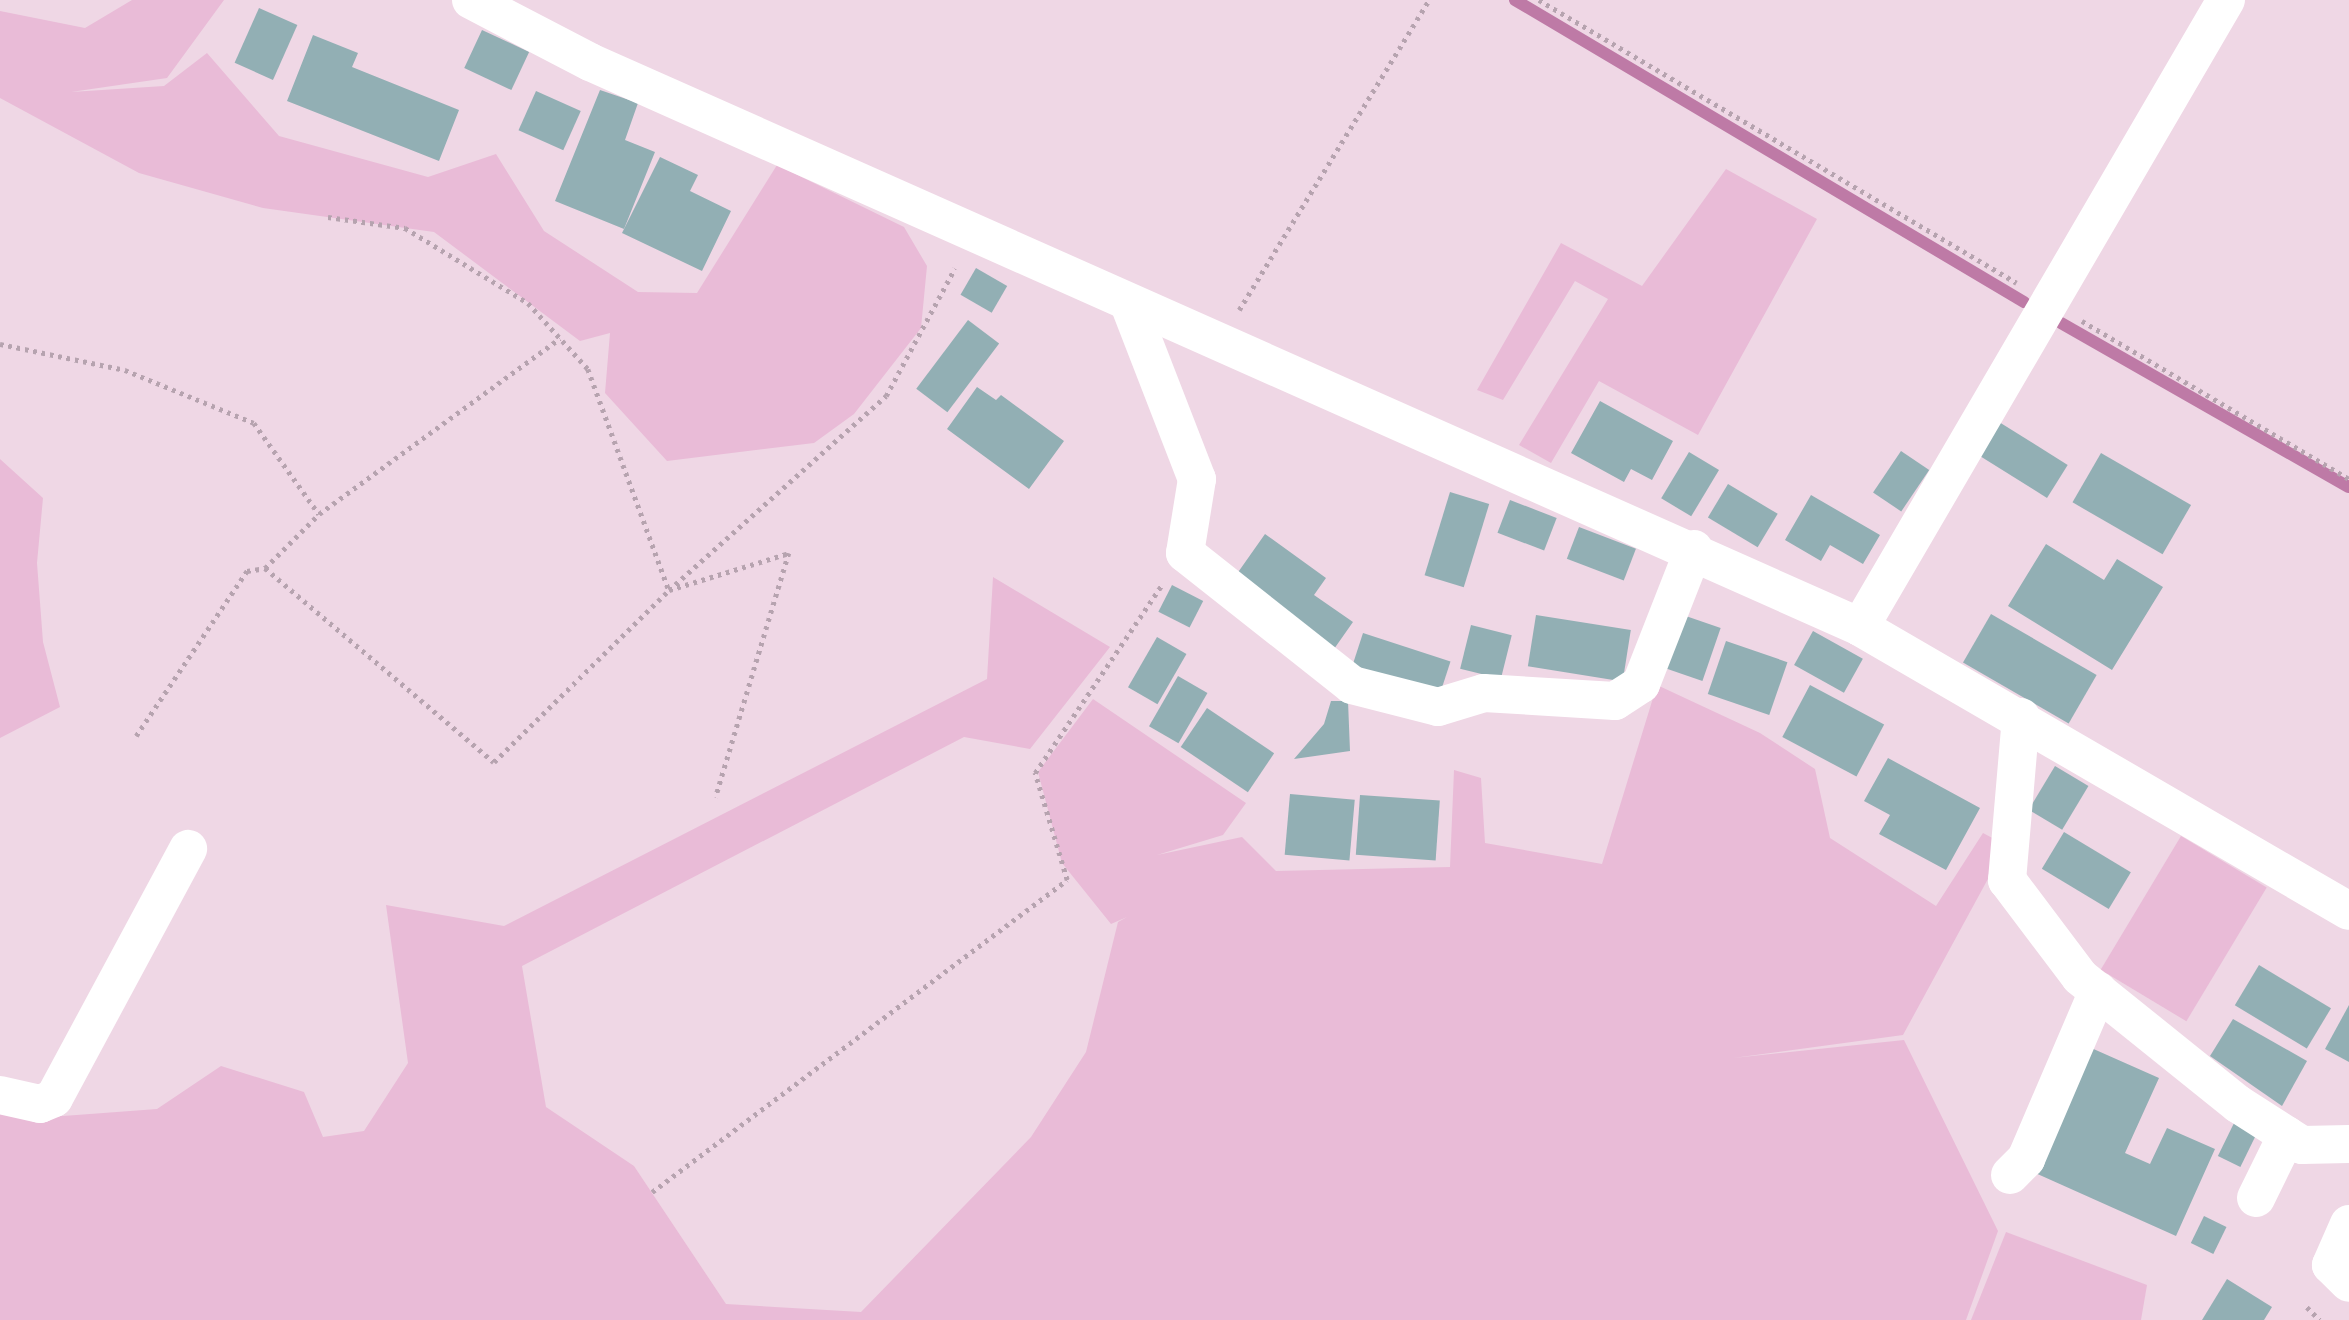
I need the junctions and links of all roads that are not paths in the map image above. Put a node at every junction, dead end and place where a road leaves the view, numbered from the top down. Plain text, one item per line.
1 (471, 0) edge
2 (2226, 0) edge
3 (1129, 304) junction
4 (1694, 550) junction
5 (1860, 627) junction
6 (2021, 717) junction
7 (188, 849) dead end
8 (2349, 911) edge
9 (2098, 991) junction
10 (0, 1095) edge
11 (2287, 1135) junction
12 (2349, 1144) edge
13 (2010, 1175) dead end
14 (2256, 1198) dead end
15 (2349, 1224) edge
16 (2349, 1283) edge

1 - 3 street
2 - 5 street
3 - 4 street
3 - 4 street
4 - 5 street
5 - 6 street
6 - 8 street
6 - 9 street
7 - 10 street
9 - 11 street
9 - 13 street
11 - 12 street
11 - 14 street
15 - 16 street

